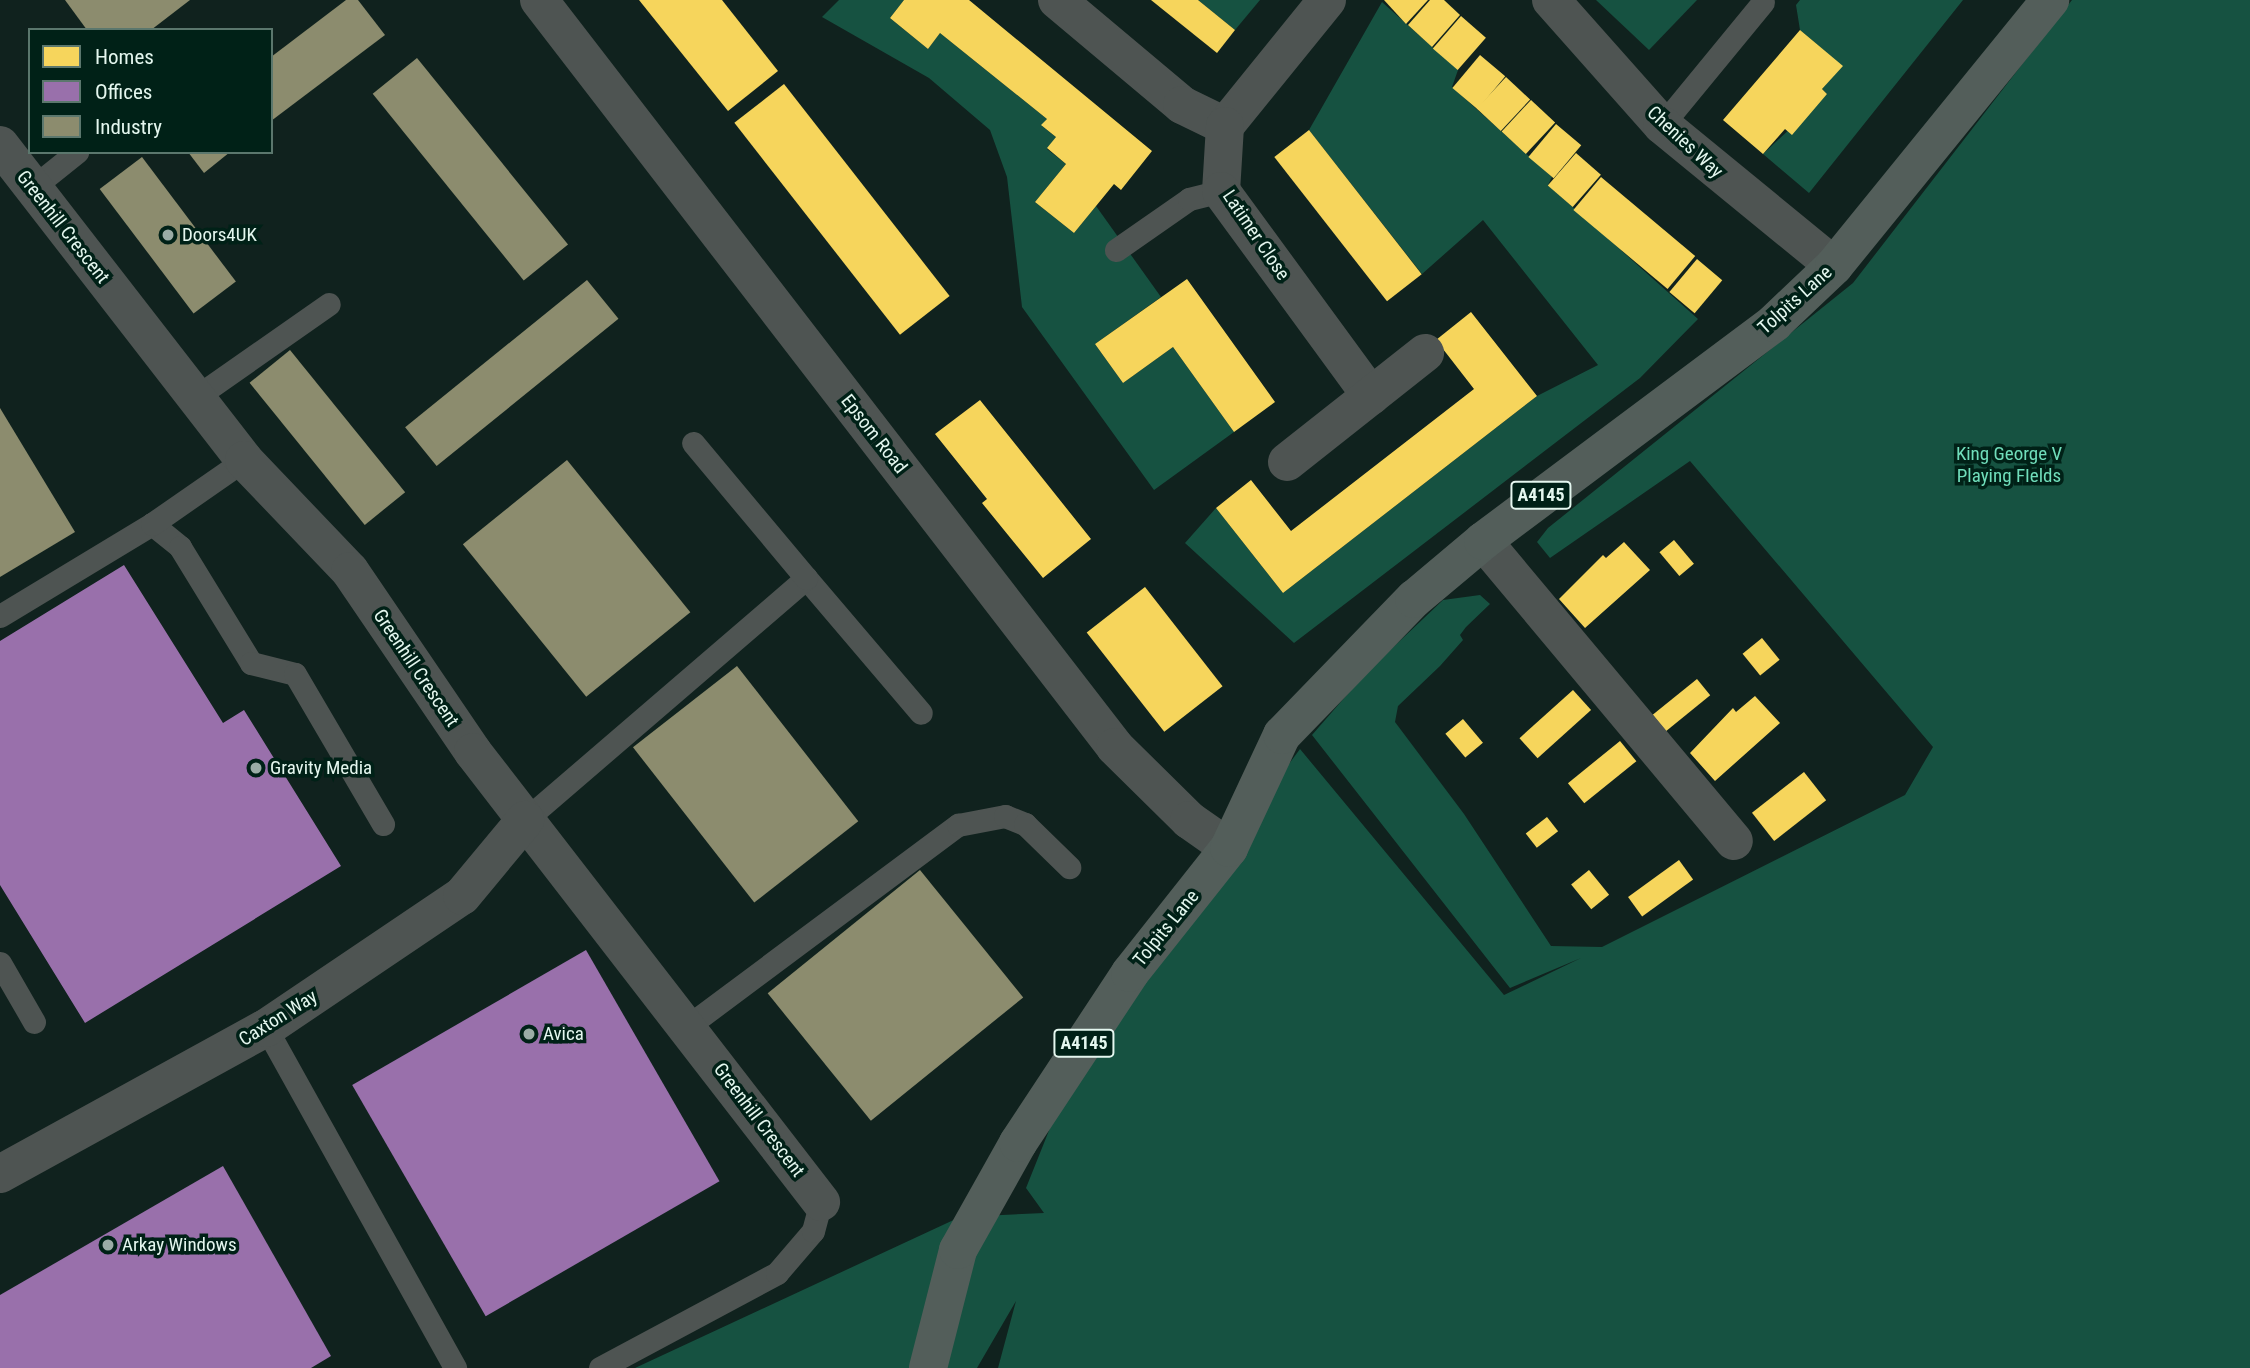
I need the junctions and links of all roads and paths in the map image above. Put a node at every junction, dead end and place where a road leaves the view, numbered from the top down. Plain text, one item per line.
1 (539, 0) edge
2 (1057, 0) edge
3 (1327, 0) edge
4 (1552, 0) edge
5 (2050, 0) edge
6 (1763, 2) dead end
7 (1662, 125) junction
8 (1225, 126) junction
9 (0, 145) edge
10 (74, 154) edge
11 (32, 188) junction
12 (1221, 191) junction
13 (1116, 250) dead end
14 (1834, 266) junction
15 (329, 304) dead end
16 (1425, 353) dead end
17 (1371, 396) junction
18 (196, 397) junction
19 (693, 443) dead end
20 (244, 460) junction
21 (1287, 462) dead end
22 (152, 523) junction
23 (1482, 541) junction
24 (806, 578) junction
25 (0, 616) edge
26 (921, 713) dead end
27 (525, 820) junction
28 (383, 824) dead end
29 (1734, 841) dead end
30 (1229, 848) junction
31 (1069, 867) dead end
32 (0, 963) edge
33 (34, 1022) dead end
34 (688, 1026) junction
35 (266, 1028) junction
36 (0, 1174) edge
37 (821, 1202) joint
38 (455, 1368) edge
39 (600, 1368) edge
40 (928, 1368) edge

1 - 30 street, Epsom Road
2 - 8 street
3 - 8 street
4 - 7 street, Chenies Way
5 - 14 main road, Tolpits Lane / A4145
6 - 7 lane
7 - 14 street, Chenies Way
8 - 12 street, Latimer Close
9 - 11 street, Greenhill Crescent
10 - 11 lane
11 - 18 street, Greenhill Crescent
12 - 13 lane
12 - 17 street, Latimer Close
14 - 23 main road, Tolpits Lane / A4145
15 - 18 lane
16 - 17 street
17 - 21 street
18 - 20 street, Greenhill Crescent
19 - 24 lane
20 - 22 lane
20 - 27 street, Greenhill Crescent
22 - 25 lane
22 - 28 lane
23 - 29 street
23 - 30 main road, Tolpits Lane / A4145
24 - 26 lane
24 - 27 lane
27 - 34 street, Greenhill Crescent
27 - 35 street, Caxton Way
30 - 40 main road, Tolpits Lane / A4145
31 - 34 lane
32 - 33 lane
34 - 37 street, Greenhill Crescent
35 - 36 street, Caxton Way
35 - 38 lane
37 - 39 lane

